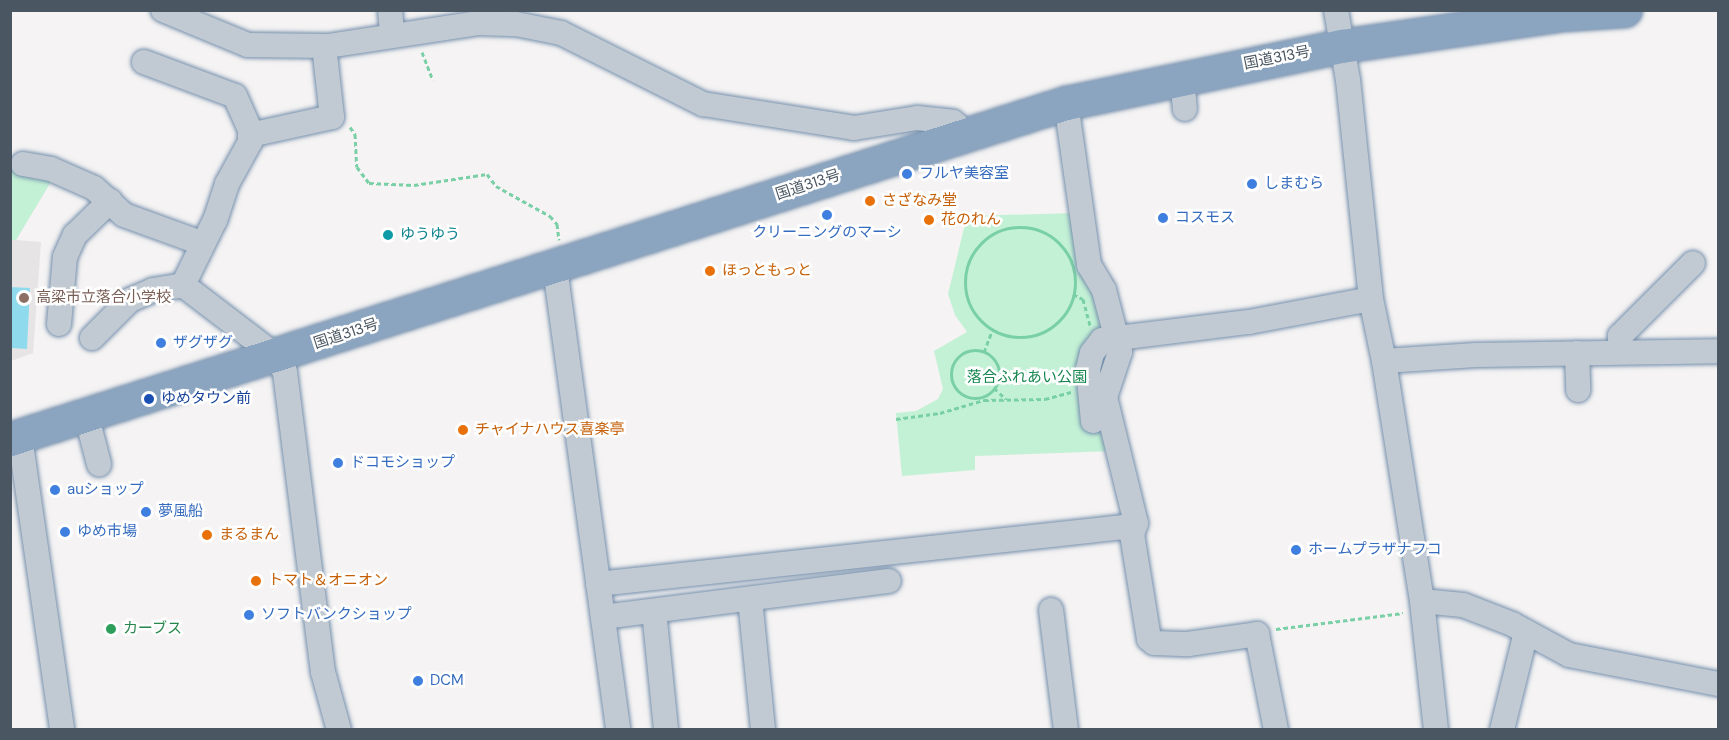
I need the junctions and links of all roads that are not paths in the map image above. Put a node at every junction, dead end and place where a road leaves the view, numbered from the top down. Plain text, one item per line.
1 (163, 10) edge
2 (390, 10) edge
3 (1336, 10) edge
4 (1625, 10) edge
5 (393, 35) junction
6 (324, 45) junction
7 (1341, 46) junction
8 (144, 62) dead end
9 (1182, 76) junction
10 (1066, 103) junction
11 (1185, 109) dead end
12 (966, 133) junction
13 (250, 135) junction
14 (23, 164) dead end
15 (110, 201) junction
16 (201, 243) junction
17 (1693, 263) dead end
18 (555, 268) junction
19 (183, 285) junction
20 (1371, 299) junction
21 (59, 324) dead end
22 (1116, 336) junction
23 (92, 338) dead end
24 (1621, 352) junction
25 (1577, 353) junction
26 (276, 356) junction
27 (1716, 356) edge
28 (1384, 362) junction
29 (1578, 390) dead end
30 (87, 414) junction
31 (1094, 423) dead end
32 (15, 438) edge
33 (99, 464) dead end
34 (1132, 534) junction
35 (889, 581) dead end
36 (598, 584) junction
37 (750, 598) junction
38 (1422, 606) junction
39 (654, 610) junction
40 (1051, 610) dead end
41 (603, 617) junction
42 (1526, 632) junction
43 (1719, 684) edge
44 (62, 729) edge
45 (339, 729) edge
46 (618, 729) edge
47 (666, 729) edge
48 (763, 729) edge
49 (1066, 729) edge
50 (1276, 729) edge
51 (1436, 729) edge
52 (1502, 729) edge

1 - 6 street
2 - 5 street
3 - 7 street
4 - 7 highway, 国道313号
5 - 6 street
5 - 12 street
6 - 13 street
7 - 9 highway, 国道313号
7 - 20 street
8 - 13 street
9 - 10 highway, 国道313号
9 - 11 street
10 - 12 highway, 国道313号
10 - 22 street
12 - 18 highway, 国道313号
13 - 16 street
14 - 15 street
15 - 16 street
15 - 21 street
16 - 19 street
17 - 24 street
18 - 26 highway, 国道313号
18 - 36 street
19 - 23 street
19 - 26 street
20 - 22 street
20 - 28 street
22 - 31 street
22 - 34 street
24 - 25 street
24 - 27 street
25 - 28 street
25 - 29 street
26 - 30 highway, 国道313号
26 - 45 street
28 - 38 street
30 - 32 highway, 国道313号
30 - 33 street
32 - 44 street
34 - 36 street
34 - 50 street
35 - 37 street
36 - 41 street
37 - 39 street
37 - 48 street
38 - 42 street
38 - 51 street
39 - 41 street
39 - 47 street
40 - 49 street
41 - 46 street
42 - 43 street
42 - 52 street

